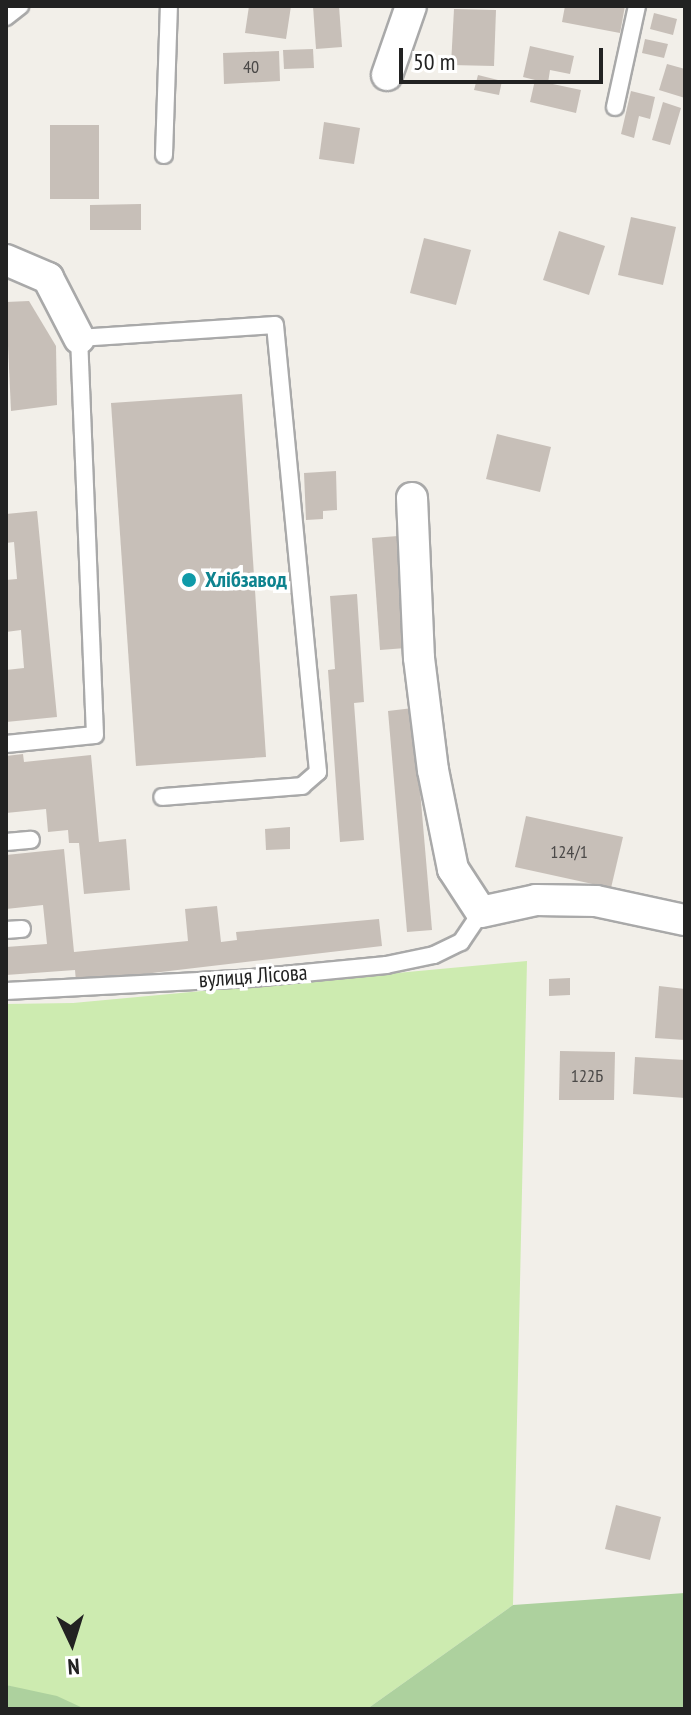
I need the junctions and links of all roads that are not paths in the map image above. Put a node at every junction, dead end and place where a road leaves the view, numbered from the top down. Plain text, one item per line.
1 (20, 6) edge
2 (169, 6) edge
3 (411, 6) edge
4 (637, 6) edge
5 (6, 17) edge
6 (387, 75) dead end
7 (615, 107) dead end
8 (164, 155) dead end
9 (6, 260) edge
10 (79, 338) junction
11 (412, 498) dead end
12 (6, 744) edge
13 (162, 797) dead end
14 (31, 840) dead end
15 (6, 842) edge
16 (481, 912) junction
17 (685, 920) edge
18 (6, 991) edge

1 - 5 lane
2 - 8 lane
3 - 6 street
4 - 7 lane
9 - 10 street
10 - 12 lane
10 - 13 lane
11 - 16 street
14 - 15 lane
16 - 17 street
16 - 18 lane, вулиця Лісова

